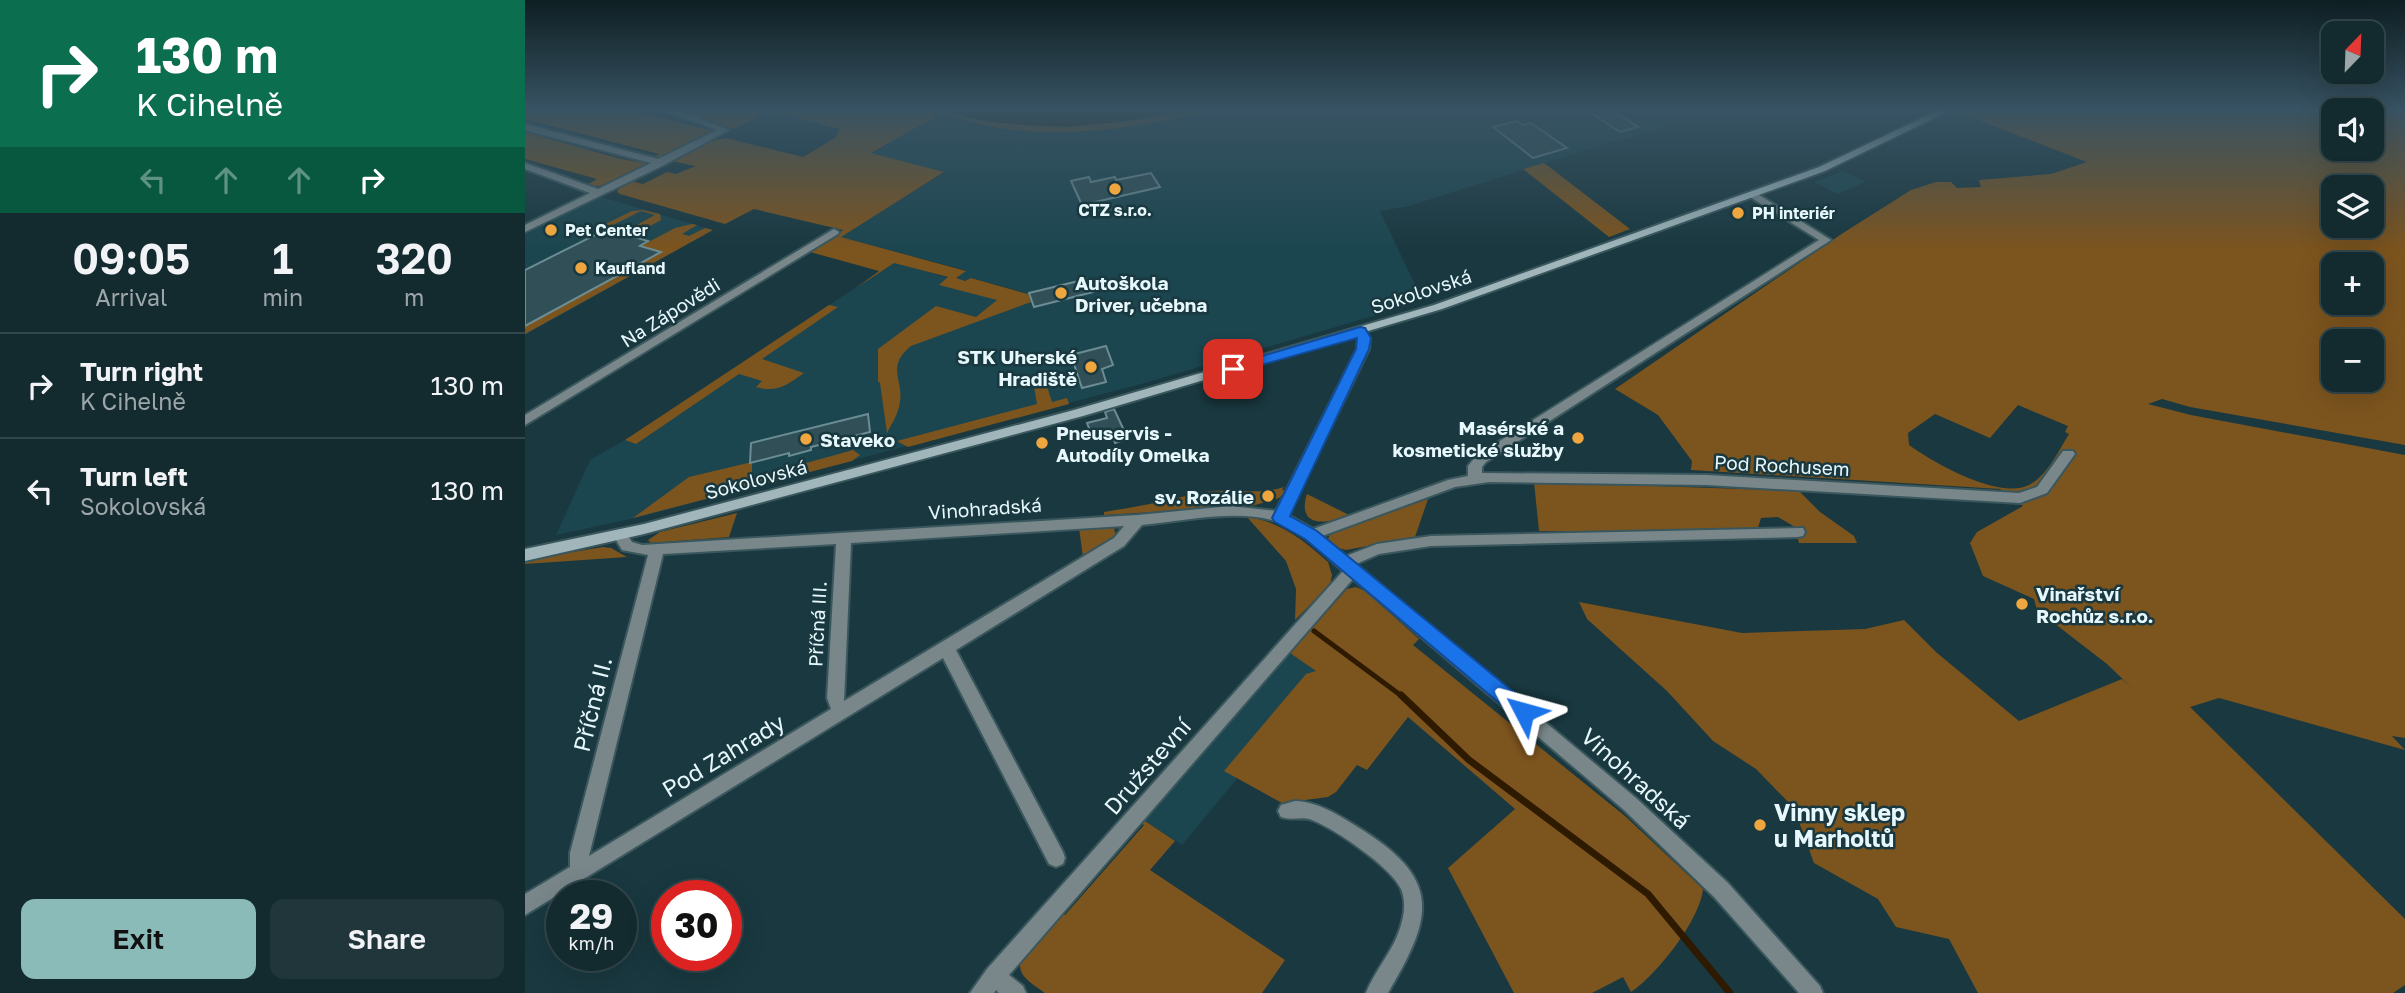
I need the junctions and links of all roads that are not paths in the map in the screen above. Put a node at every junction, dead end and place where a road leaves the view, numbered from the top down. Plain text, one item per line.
1 (636, 156) edge
2 (675, 156) edge
3 (1852, 156) edge
4 (661, 163) junction
5 (525, 166) edge
6 (599, 192) junction
7 (1753, 195) junction
8 (525, 229) edge
9 (834, 232) dead end
10 (1360, 331) junction
11 (525, 421) edge
12 (2068, 454) dead end
13 (1475, 478) junction
14 (1280, 518) junction
15 (1137, 520) junction
16 (1798, 532) dead end
17 (620, 535) junction
18 (1311, 535) junction
19 (845, 538) junction
20 (655, 554) junction
21 (525, 555) edge
22 (1348, 567) junction
23 (946, 647) junction
24 (840, 712) junction
25 (1287, 811) dead end
26 (1056, 858) dead end
27 (580, 872) junction
28 (525, 905) edge
29 (994, 976) junction
30 (980, 993) edge
31 (1016, 993) edge
32 (1376, 993) edge
33 (1813, 993) edge

1 - 4 street
2 - 4 street
3 - 7 main road, Sokolovská
4 - 6 street
5 - 6 street
6 - 8 street
7 - 10 main road, Sokolovská
7 - 13 street
9 - 11 street, Na Zápovědi
10 - 14 street
10 - 17 main road, Sokolovská
12 - 13 street, Pod Rochusem
13 - 18 street, Pod Rochusem
14 - 15 street, Vinohradská
14 - 18 street, Vinohradská
15 - 19 street, Vinohradská
15 - 23 street, Pod Zahrady
16 - 22 street
17 - 20 street, Vinohradská
17 - 21 main road, Sokolovská
18 - 22 street, Vinohradská
19 - 20 street, Vinohradská
19 - 24 street, Příčná III.
20 - 27 street, Příčná II.
22 - 29 street, Družstevní
22 - 33 street, Vinohradská
23 - 24 street, Pod Zahrady
23 - 26 street
24 - 27 street, Pod Zahrady
25 - 32 street
27 - 28 street, Pod Zahrady
29 - 30 street, Družstevní
29 - 31 street

